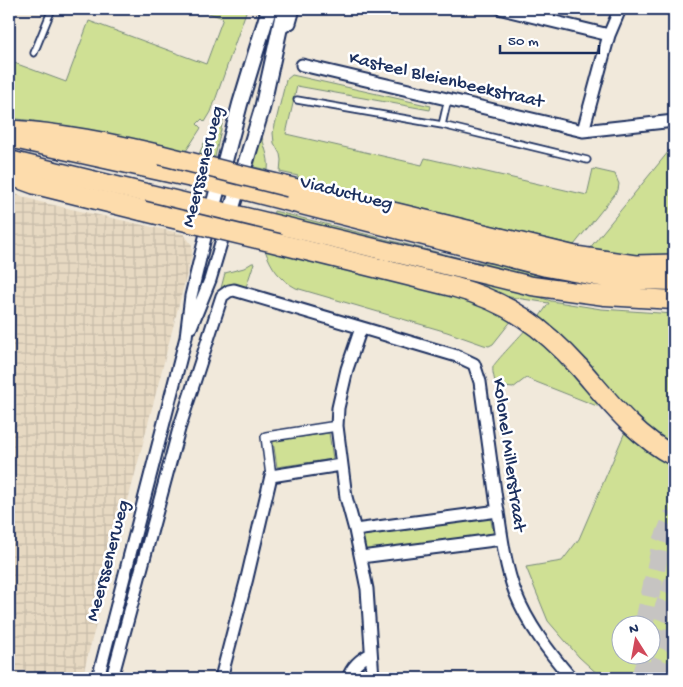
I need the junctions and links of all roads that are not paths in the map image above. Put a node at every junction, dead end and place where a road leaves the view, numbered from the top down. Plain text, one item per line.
1 (52, 9) edge
2 (269, 9) edge
3 (284, 9) edge
4 (294, 9) edge
5 (502, 9) edge
6 (620, 9) edge
7 (279, 29) junction
8 (609, 35) junction
9 (34, 53) dead end
10 (302, 65) dead end
11 (448, 99) junction
12 (297, 100) dead end
13 (674, 121) edge
14 (442, 125) junction
15 (9, 130) edge
16 (583, 131) junction
17 (9, 138) edge
18 (9, 160) edge
19 (587, 160) dead end
20 (9, 175) edge
21 (219, 184) junction
22 (238, 189) junction
23 (212, 210) junction
24 (230, 214) junction
25 (674, 264) edge
26 (674, 281) edge
27 (222, 296) joint
28 (674, 300) edge
29 (361, 328) junction
30 (186, 337) junction
31 (164, 424) junction
32 (337, 426) junction
33 (179, 428) junction
34 (674, 456) edge
35 (341, 465) junction
36 (271, 476) junction
37 (498, 511) junction
38 (355, 530) junction
39 (502, 538) junction
40 (361, 557) junction
41 (371, 654) junction
42 (98, 678) edge
43 (112, 678) edge
44 (221, 678) edge
45 (348, 678) edge
46 (373, 678) edge
47 (571, 678) edge

1 - 9 lane
2 - 21 street, Meerssenerweg
3 - 7 street, Meerssenerweg
4 - 7 street, Meerssenerweg
5 - 8 street
6 - 8 street
7 - 22 street, Meerssenerweg
8 - 16 street
10 - 11 street, Kasteel Bleienbeekstraat
11 - 14 lane
11 - 16 street, Kasteel Bleienbeekstraat
12 - 14 lane
13 - 16 street, Kasteel Bleienbeekstraat
14 - 19 lane
15 - 25 highway, bridge
17 - 21 main road, Viaductweg
18 - 23 main road
20 - 34 highway, bridge
21 - 22 main road, Viaductweg
21 - 23 street, Meerssenerweg
22 - 24 street, Meerssenerweg
22 - 26 main road, Viaductweg
23 - 24 main road
23 - 30 street, Meerssenerweg
24 - 28 main road
24 - 30 street, Meerssenerweg
27 - 29 street, Kolonel Millerstraat
27 - 33 street, Meerssenerweg
29 - 32 street
29 - 37 street, Kolonel Millerstraat
30 - 31 street, Meerssenerweg
31 - 33 street
31 - 42 street, Meerssenerweg
32 - 35 street
32 - 36 street
33 - 43 street, Meerssenerweg
35 - 36 street
35 - 38 street
36 - 44 street
37 - 38 street
37 - 39 street, Kolonel Millerstraat
38 - 40 street
39 - 40 street
39 - 47 street, Kolonel Millerstraat
40 - 41 street
41 - 45 street
41 - 46 street

